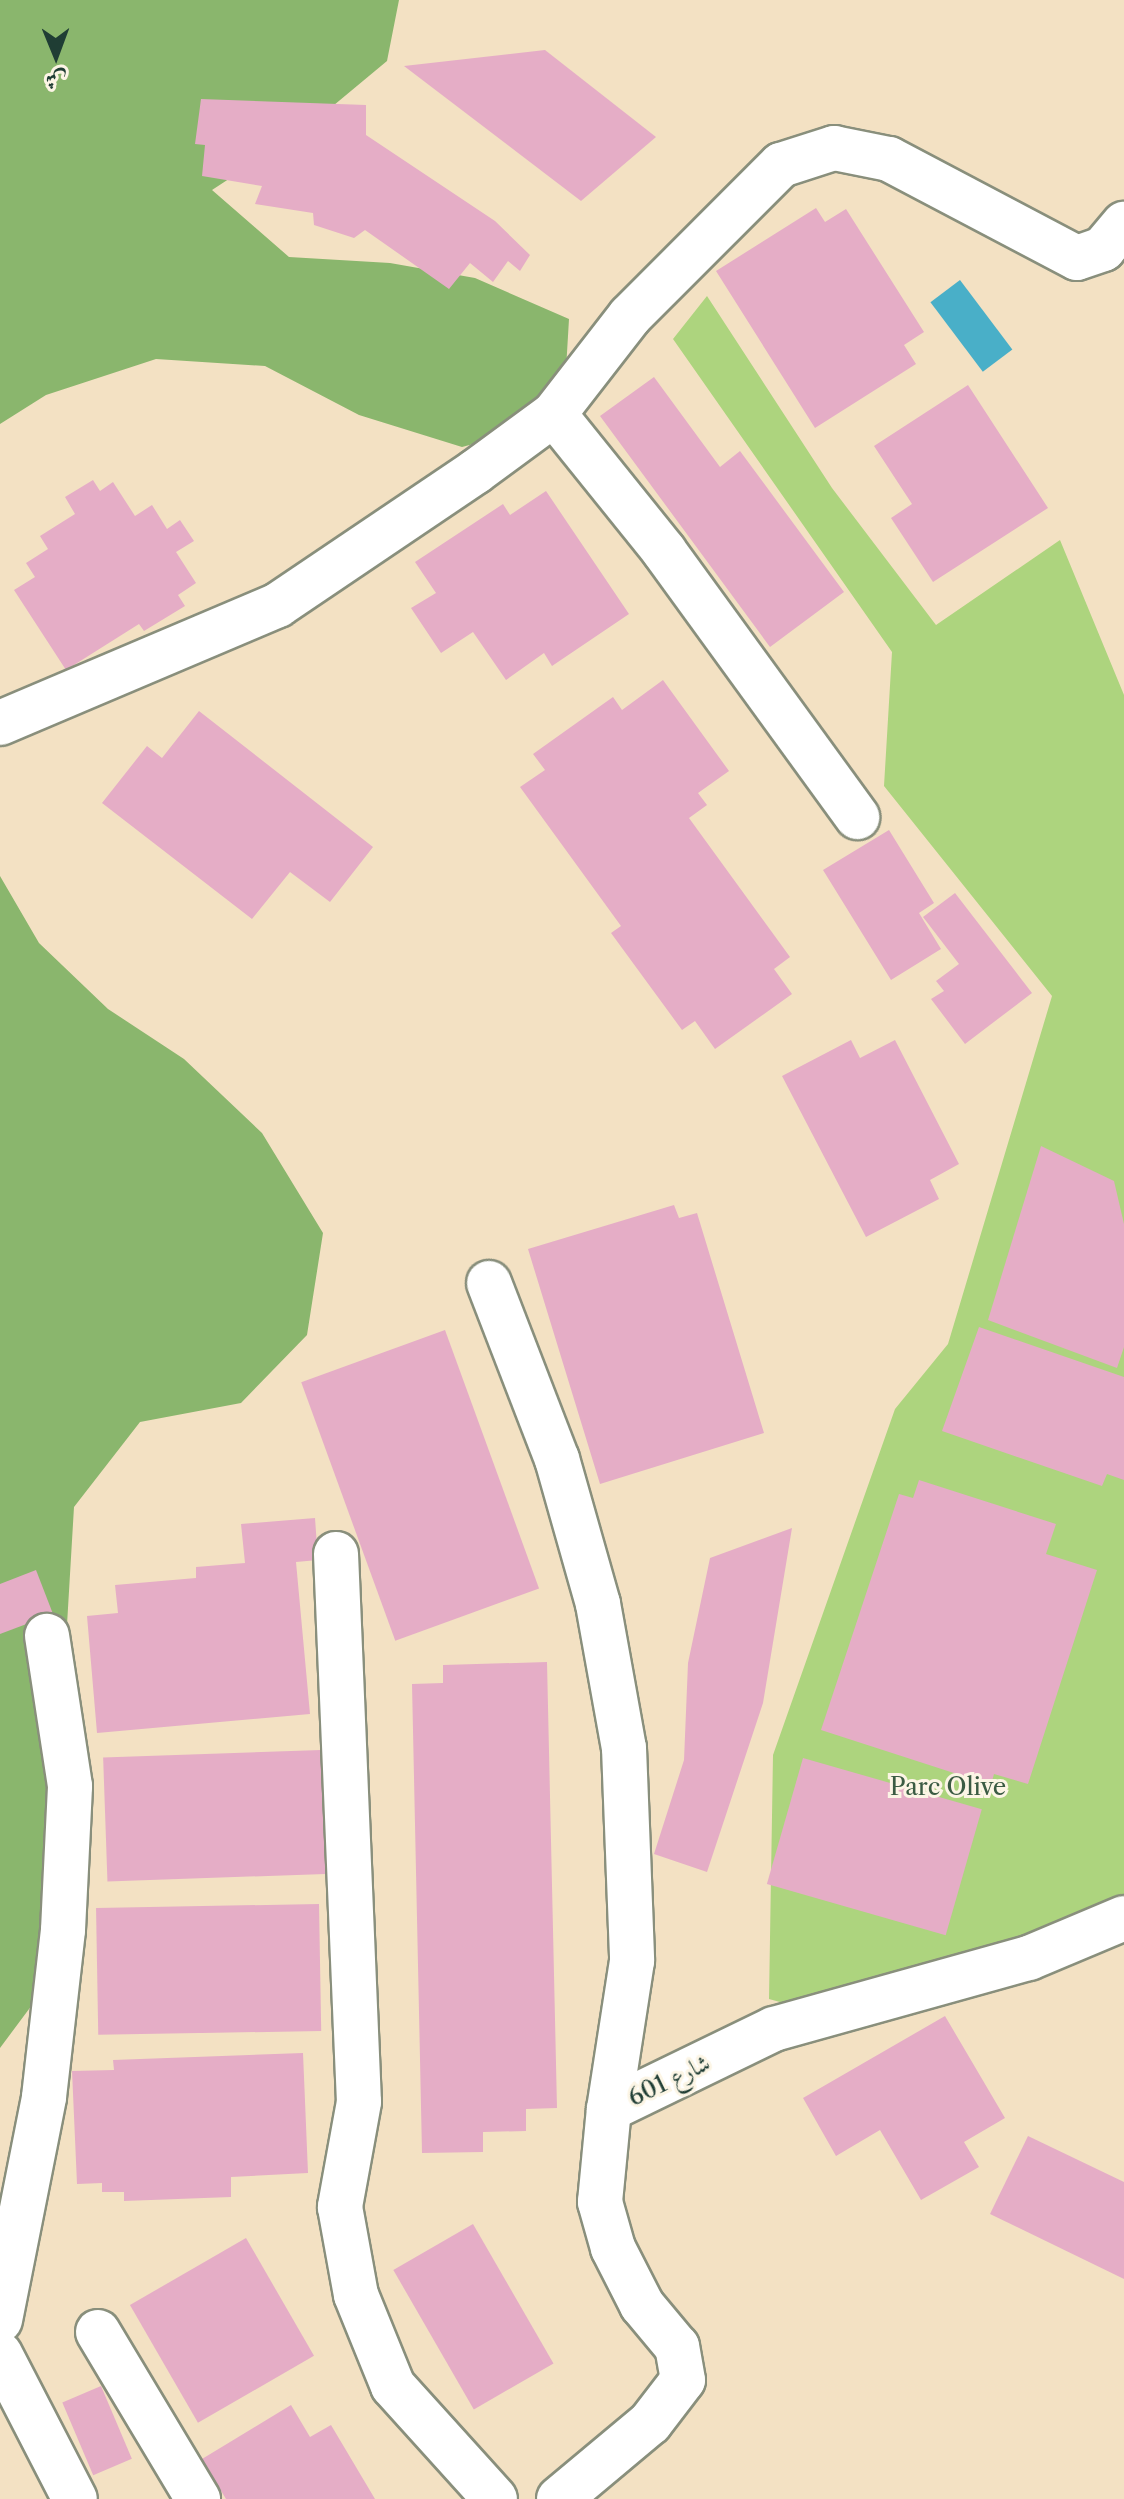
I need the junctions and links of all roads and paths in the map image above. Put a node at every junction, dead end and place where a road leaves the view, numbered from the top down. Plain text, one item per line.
1 (1124, 224) edge
2 (554, 414) junction
3 (0, 723) edge
4 (857, 817) dead end
5 (489, 1283) dead end
6 (336, 1554) dead end
7 (47, 1636) dead end
8 (1124, 1918) edge
9 (609, 2109) junction
10 (0, 2320) edge
11 (98, 2332) dead end
12 (0, 2354) edge
13 (75, 2499) edge
14 (198, 2499) edge
15 (495, 2499) edge
16 (559, 2499) edge

1 - 2 street
2 - 3 street
2 - 4 street
5 - 9 street
6 - 15 street
7 - 10 street
8 - 9 street, شارع 601
9 - 16 street, شارع 601
11 - 14 street
12 - 13 street

